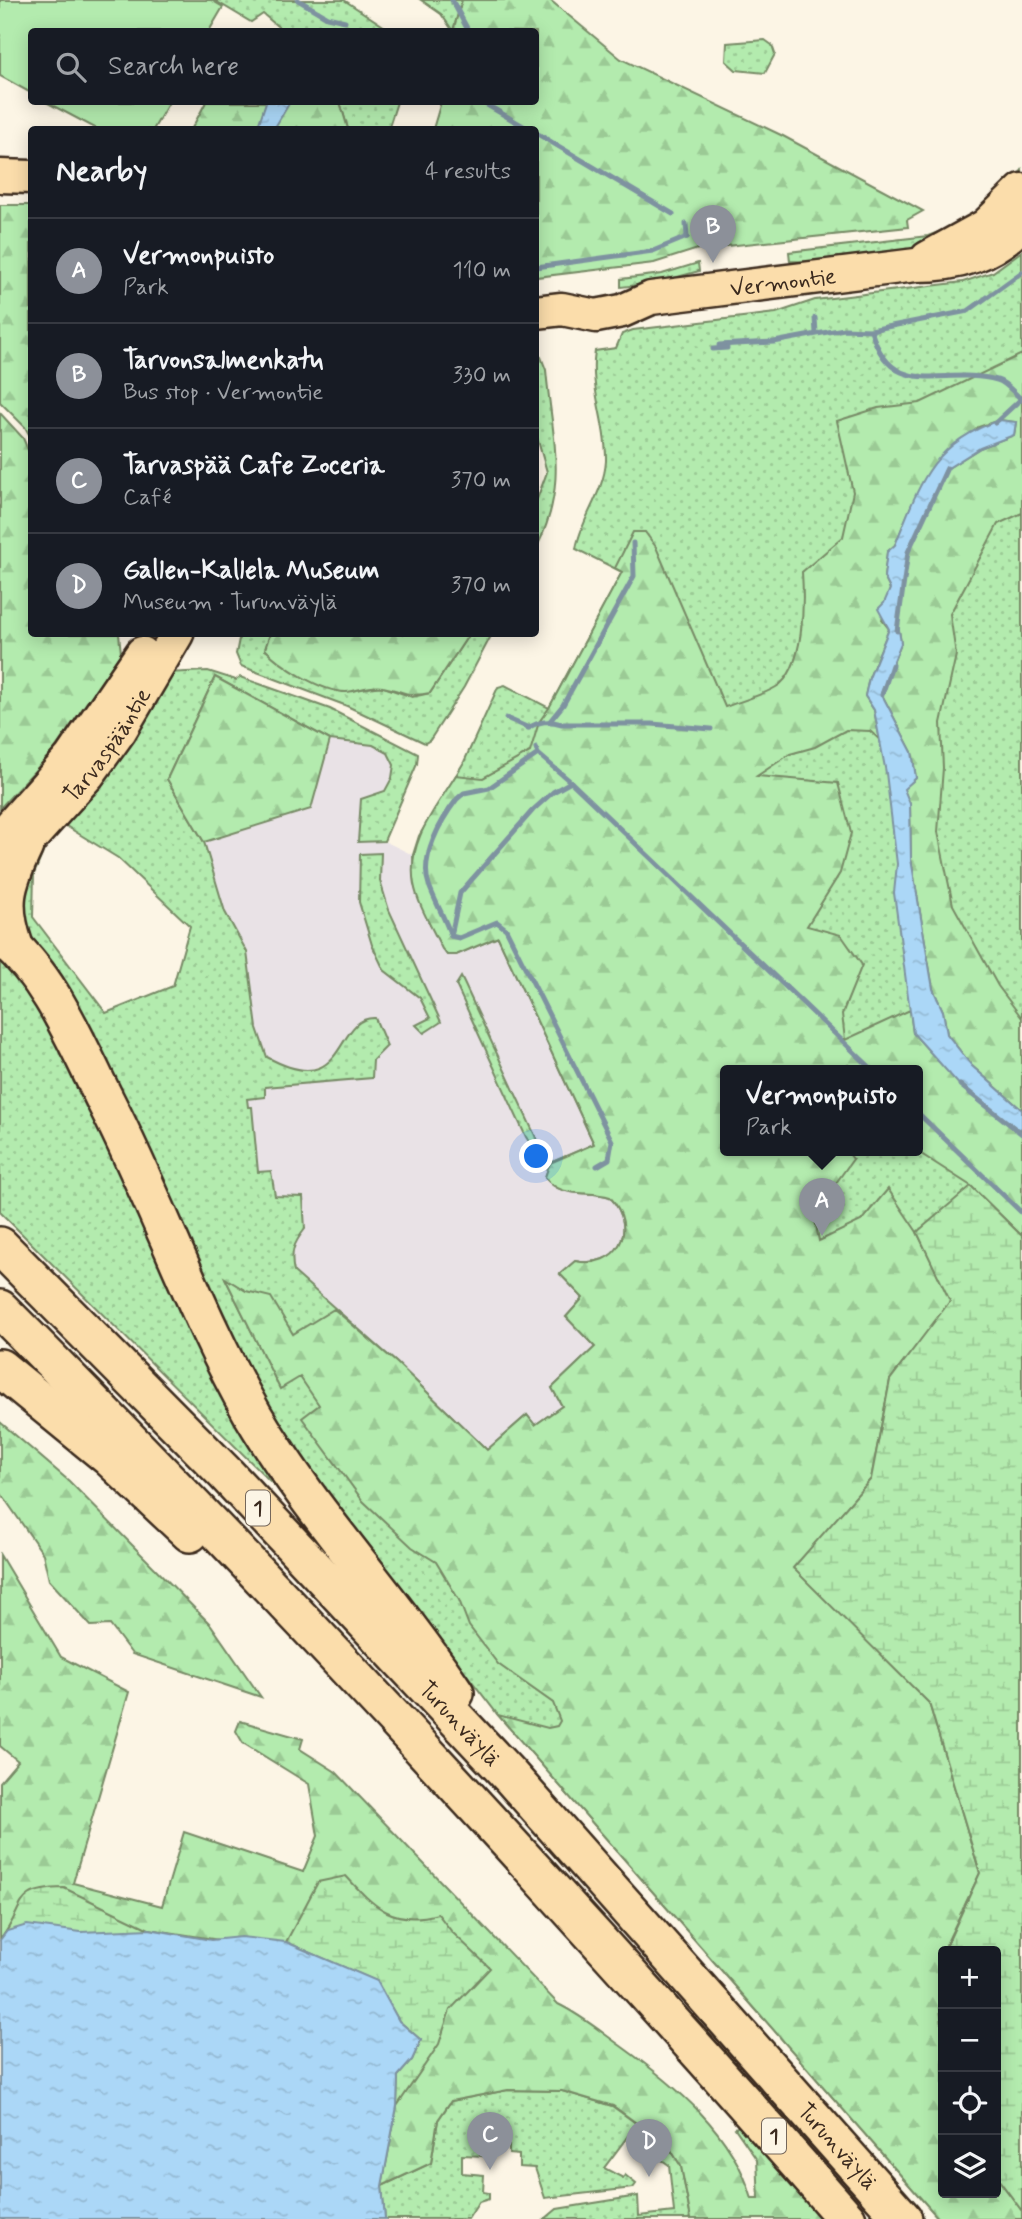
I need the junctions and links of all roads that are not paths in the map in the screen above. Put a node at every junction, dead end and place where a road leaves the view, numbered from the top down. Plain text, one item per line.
1 (0, 176) edge
2 (28, 177) edge
3 (1022, 190) edge
4 (1022, 224) edge
5 (916, 265) junction
6 (549, 310) edge
7 (153, 637) edge
8 (174, 637) edge
9 (146, 667) junction
10 (12, 841) edge
11 (7, 941) edge
12 (0, 1246) edge
13 (0, 1309) edge
14 (0, 1368) edge
15 (314, 1632) junction
16 (510, 1776) junction
17 (847, 2219) edge
18 (903, 2219) edge

1 - 2 main road
3 - 5 main road, Vermontie
4 - 5 main road, Vermontie
5 - 6 main road, Vermontie
7 - 9 main road, Tarvaspääntie
8 - 9 main road, Tarvaspääntie
9 - 10 main road, Tarvaspääntie
10 - 11 highway
11 - 16 highway
12 - 16 highway, Turunväylä / 1
13 - 15 highway, Turunväylä / 1
14 - 15 highway
15 - 17 highway, Turunväylä / 1
16 - 18 highway, Turunväylä / 1

